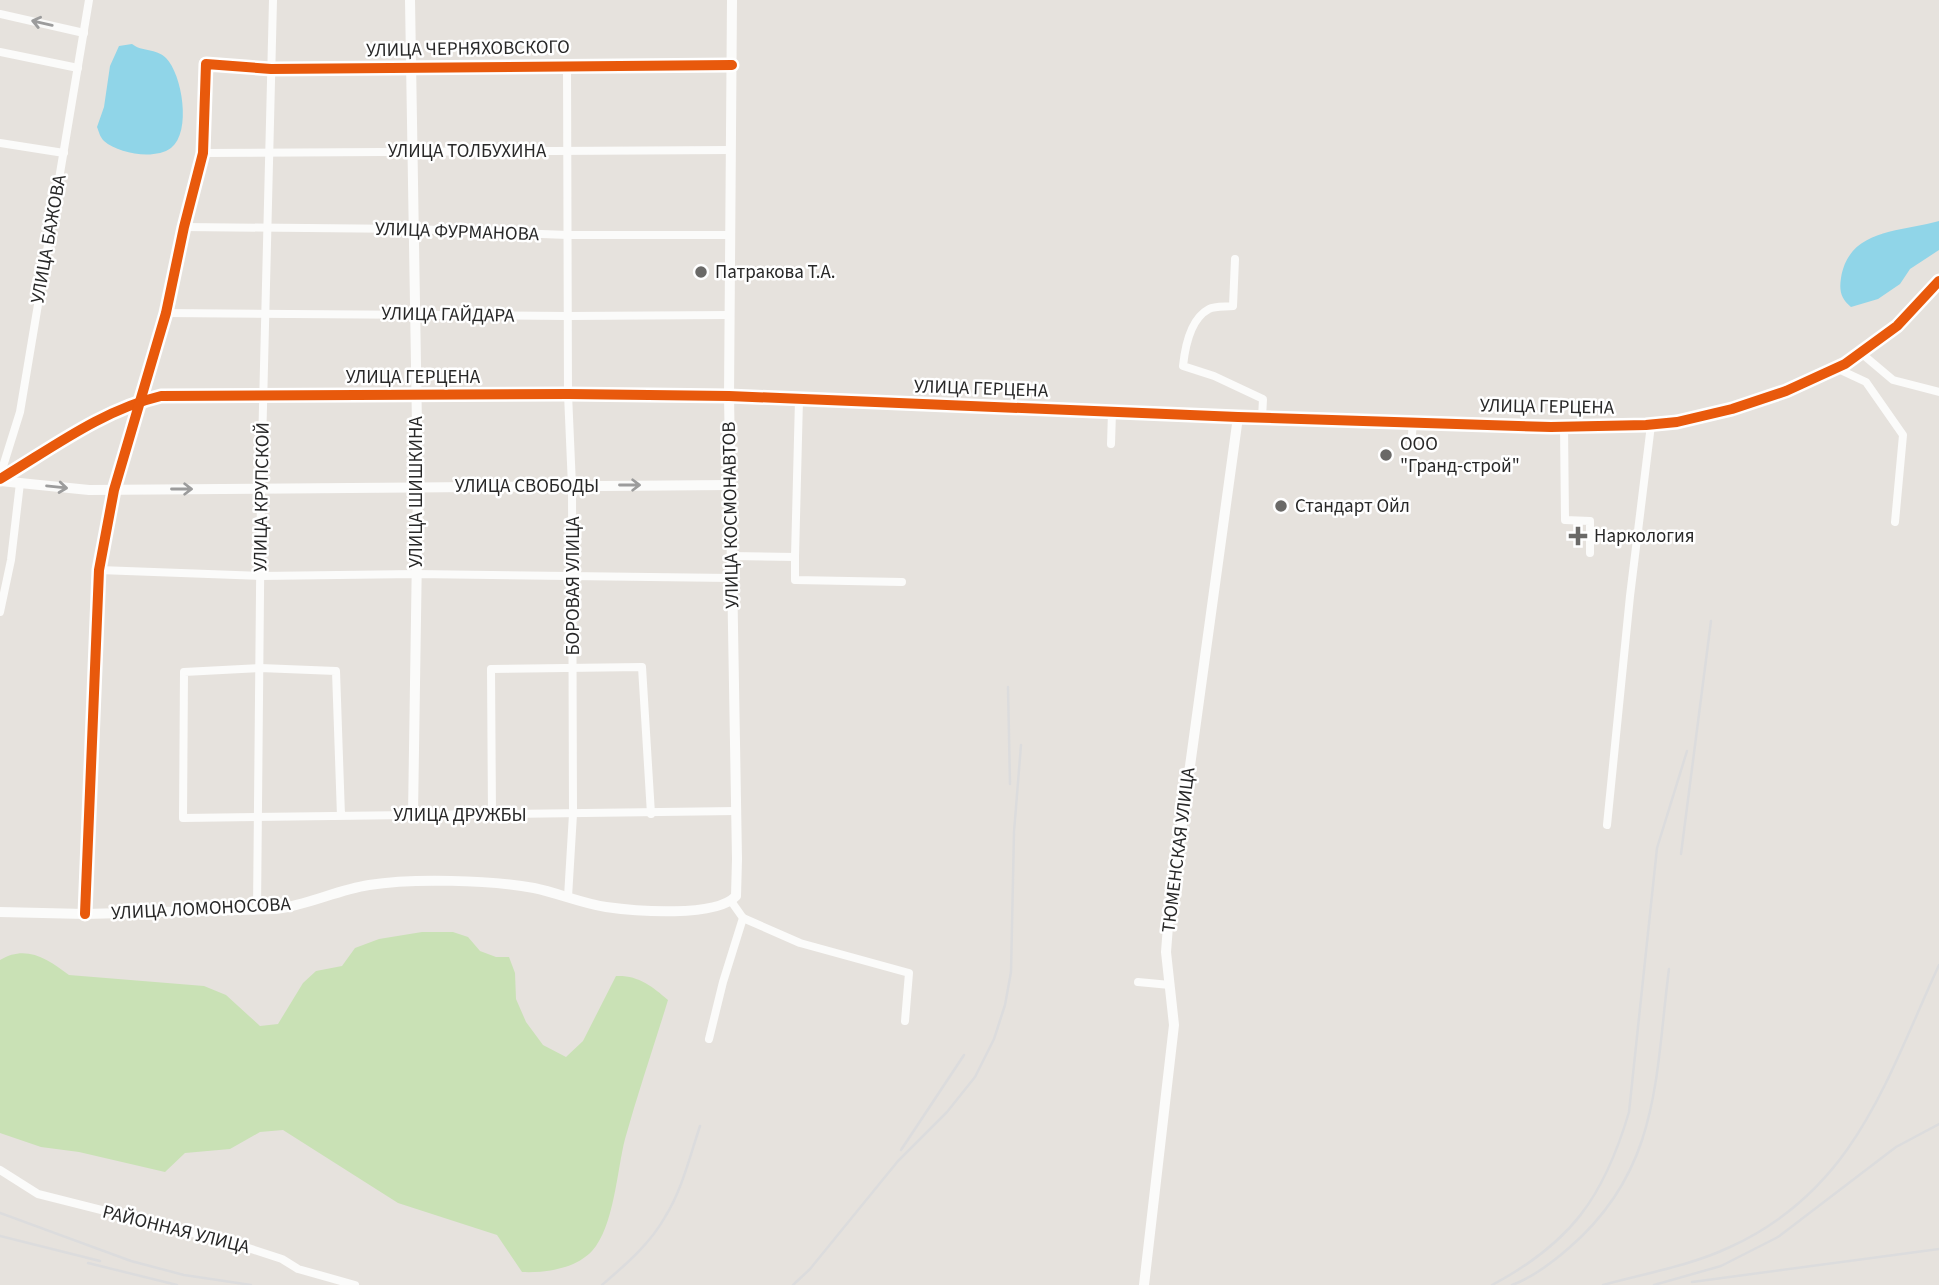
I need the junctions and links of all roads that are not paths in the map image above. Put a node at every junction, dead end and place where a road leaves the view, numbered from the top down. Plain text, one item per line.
1 (89, 0) edge
2 (273, 0) edge
3 (410, 0) edge
4 (732, 0) edge
5 (0, 14) edge
6 (84, 33) junction
7 (0, 52) edge
8 (732, 65) junction
9 (567, 66) junction
10 (410, 67) junction
11 (78, 68) junction
12 (271, 69) junction
13 (0, 143) edge
14 (731, 150) junction
15 (568, 151) junction
16 (269, 152) junction
17 (411, 152) junction
18 (64, 153) junction
19 (203, 153) junction
20 (184, 227) junction
21 (268, 229) junction
22 (412, 229) junction
23 (568, 235) junction
24 (730, 235) junction
25 (1235, 259) dead end
26 (1939, 281) edge
27 (266, 312) junction
28 (166, 313) junction
29 (414, 315) junction
30 (730, 315) junction
31 (568, 316) junction
32 (1861, 354) junction
33 (1836, 368) junction
34 (1939, 391) edge
35 (568, 394) junction
36 (415, 395) junction
37 (264, 396) junction
38 (729, 396) junction
39 (799, 399) junction
40 (140, 401) junction
41 (1112, 412) junction
42 (1238, 417) junction
43 (1262, 418) junction
44 (1413, 422) junction
45 (1651, 425) junction
46 (1564, 426) junction
47 (1111, 444) dead end
48 (1411, 446) dead end
49 (0, 479) edge
50 (20, 483) junction
51 (730, 485) junction
52 (572, 486) junction
53 (418, 487) junction
54 (261, 488) junction
55 (114, 489) junction
56 (1895, 522) dead end
57 (1590, 553) dead end
58 (731, 556) junction
59 (795, 557) junction
60 (99, 570) junction
61 (416, 574) junction
62 (573, 575) junction
63 (260, 576) junction
64 (732, 578) junction
65 (902, 582) dead end
66 (0, 612) edge
67 (573, 667) junction
68 (260, 668) junction
69 (736, 811) junction
70 (573, 814) junction
71 (651, 814) junction
72 (492, 815) junction
73 (341, 816) junction
74 (414, 816) junction
75 (258, 817) junction
76 (1607, 825) dead end
77 (568, 897) junction
78 (731, 901) junction
79 (257, 910) junction
80 (0, 912) edge
81 (85, 914) junction
82 (743, 918) junction
83 (1138, 982) dead end
84 (1170, 985) junction
85 (905, 1021) dead end
86 (709, 1039) dead end
87 (0, 1170) edge
88 (355, 1285) edge
89 (1144, 1285) edge

1 - 6 street, УЛИЦА БАЖОВА
2 - 12 street, УЛИЦА КРУПСКОЙ
3 - 10 street, УЛИЦА ШИШКИНА
4 - 8 street, УЛИЦА КОСМОНАВТОВ
6 -> 5 street
6 - 11 street, УЛИЦА БАЖОВА
7 - 11 street
8 - 9 street, УЛИЦА ЧЕРНЯХОВСКОГО
8 - 14 street, УЛИЦА КОСМОНАВТОВ
9 - 10 street, УЛИЦА ЧЕРНЯХОВСКОГО
9 - 15 street, БОРОВАЯ УЛИЦА
10 - 12 street, УЛИЦА ЧЕРНЯХОВСКОГО
10 - 17 street, УЛИЦА ШИШКИНА
11 - 18 street, УЛИЦА БАЖОВА
12 - 16 street, УЛИЦА КРУПСКОЙ
12 - 19 street, УЛИЦА ЧЕРНЯХОВСКОГО
13 - 18 street
14 - 15 street, УЛИЦА ТОЛБУХИНА
14 - 24 street, УЛИЦА КОСМОНАВТОВ
15 - 17 street, УЛИЦА ТОЛБУХИНА
15 - 23 street, БОРОВАЯ УЛИЦА
16 - 17 street, УЛИЦА ТОЛБУХИНА
16 - 19 street, УЛИЦА ТОЛБУХИНА
16 - 21 street, УЛИЦА КРУПСКОЙ
17 - 22 street, УЛИЦА ШИШКИНА
18 - 49 street, УЛИЦА БАЖОВА
19 - 20 street
20 - 21 street, УЛИЦА ФУРМАНОВА
20 - 28 street
21 - 22 street, УЛИЦА ФУРМАНОВА
21 - 27 street, УЛИЦА КРУПСКОЙ
22 - 23 street, УЛИЦА ФУРМАНОВА
22 - 29 street, УЛИЦА ШИШКИНА
23 - 24 street, УЛИЦА ФУРМАНОВА
23 - 31 street, БОРОВАЯ УЛИЦА
24 - 30 street, УЛИЦА КОСМОНАВТОВ
25 - 43 street
26 - 32 street, УЛИЦА ГЕРЦЕНА
27 - 28 street, УЛИЦА ГАЙДАРА
27 - 29 street, УЛИЦА ГАЙДАРА
27 - 37 street, УЛИЦА КРУПСКОЙ
28 - 40 street
29 - 31 street, УЛИЦА ГАЙДАРА
29 - 36 street, УЛИЦА ШИШКИНА
30 - 31 street, УЛИЦА ГАЙДАРА
30 - 38 street, УЛИЦА КОСМОНАВТОВ
31 - 35 street, БОРОВАЯ УЛИЦА
32 - 33 street, УЛИЦА ГЕРЦЕНА
32 - 34 street
33 - 45 street, УЛИЦА ГЕРЦЕНА
33 - 56 street
35 - 36 street, УЛИЦА ГЕРЦЕНА
35 - 38 street, УЛИЦА ГЕРЦЕНА
35 - 52 street, БОРОВАЯ УЛИЦА
36 - 37 street, УЛИЦА ГЕРЦЕНА
36 - 53 street, УЛИЦА ШИШКИНА
37 - 40 street, УЛИЦА ГЕРЦЕНА
37 - 54 street, УЛИЦА КРУПСКОЙ
38 - 39 street, УЛИЦА ГЕРЦЕНА
38 - 51 street, УЛИЦА КОСМОНАВТОВ
39 - 41 street, УЛИЦА ГЕРЦЕНА
39 - 59 street
40 - 49 street, УЛИЦА ГЕРЦЕНА
40 - 55 street
41 - 42 street, УЛИЦА ГЕРЦЕНА
41 - 47 street
42 - 43 street, УЛИЦА ГЕРЦЕНА
42 - 84 street, ТЮМЕНСКАЯ УЛИЦА
43 - 44 street, УЛИЦА ГЕРЦЕНА
44 - 46 street, УЛИЦА ГЕРЦЕНА
44 - 48 street
45 - 46 street, УЛИЦА ГЕРЦЕНА
45 - 76 street
46 - 57 street
49 - 50 street, УЛИЦА СВОБОДЫ
50 -> 55 street, УЛИЦА СВОБОДЫ
50 - 66 street
52 -> 51 street, УЛИЦА СВОБОДЫ
51 - 58 street, УЛИЦА КОСМОНАВТОВ
52 - 53 street, УЛИЦА СВОБОДЫ
52 - 62 street, БОРОВАЯ УЛИЦА
53 - 54 street, УЛИЦА СВОБОДЫ
53 - 61 street, УЛИЦА ШИШКИНА
55 -> 54 street, УЛИЦА СВОБОДЫ
54 - 63 street, УЛИЦА КРУПСКОЙ
55 - 60 street
58 - 59 street
58 - 64 street, УЛИЦА КОСМОНАВТОВ
59 - 65 street
60 - 63 street
60 - 81 street
61 - 62 street
61 - 63 street
61 - 74 street, УЛИЦА ШИШКИНА
62 - 64 street
62 - 67 street, БОРОВАЯ УЛИЦА
63 - 68 street, УЛИЦА КРУПСКОЙ
64 - 69 street, УЛИЦА КОСМОНАВТОВ
67 - 70 street, БОРОВАЯ УЛИЦА
67 - 71 street
67 - 72 street
68 - 73 street
68 - 75 street, УЛИЦА КРУПСКОЙ
68 - 75 street, УЛИЦА ДРУЖБЫ
69 - 71 street, УЛИЦА ДРУЖБЫ
69 - 78 street, УЛИЦА КОСМОНАВТОВ
70 - 71 street, УЛИЦА ДРУЖБЫ
70 - 72 street, УЛИЦА ДРУЖБЫ
70 - 77 street, БОРОВАЯ УЛИЦА
72 - 74 street, УЛИЦА ДРУЖБЫ
73 - 74 street, УЛИЦА ДРУЖБЫ
73 - 75 street, УЛИЦА ДРУЖБЫ
75 - 79 street, УЛИЦА КРУПСКОЙ
77 - 78 street, УЛИЦА ЛОМОНОСОВА
77 - 79 street, УЛИЦА ЛОМОНОСОВА
78 - 82 street
79 - 81 street, УЛИЦА ЛОМОНОСОВА
80 - 81 street, УЛИЦА ЛОМОНОСОВА
82 - 85 street
82 - 86 street
83 - 84 street
84 - 89 street, ТЮМЕНСКАЯ УЛИЦА
87 - 88 street, РАЙОННАЯ УЛИЦА

